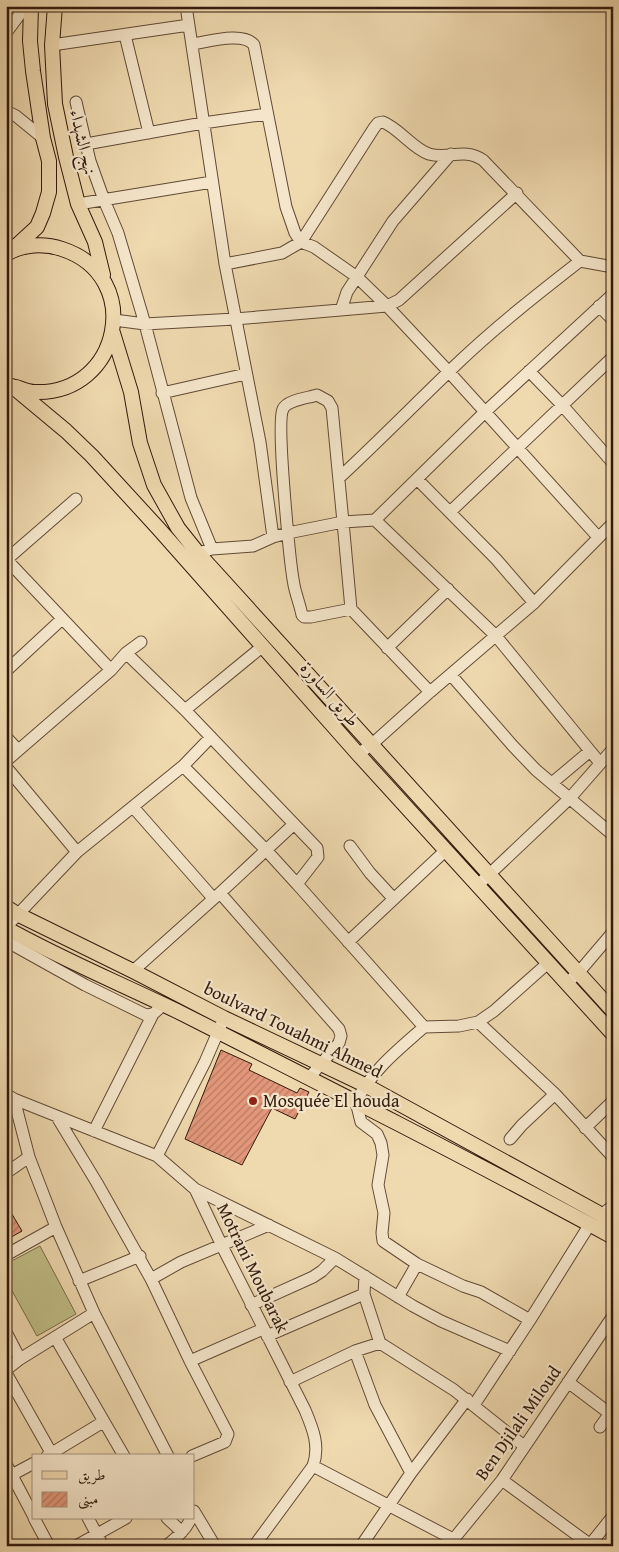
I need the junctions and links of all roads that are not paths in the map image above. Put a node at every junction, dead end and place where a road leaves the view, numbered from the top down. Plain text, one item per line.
1 (26, 6) edge
2 (31, 6) edge
3 (55, 6) edge
4 (186, 6) edge
5 (189, 25) junction
6 (6, 33) edge
7 (125, 35) junction
8 (192, 44) junction
9 (52, 45) junction
10 (76, 102) dead end
11 (6, 112) edge
12 (267, 114) junction
13 (204, 124) junction
14 (149, 133) junction
15 (43, 138) junction
16 (86, 144) junction
17 (452, 154) junction
18 (212, 182) junction
19 (517, 193) junction
20 (104, 200) junction
21 (78, 204) junction
22 (301, 242) junction
23 (9, 252) edge
24 (580, 261) junction
25 (225, 264) junction
26 (612, 267) edge
27 (357, 277) junction
28 (104, 281) junction
29 (613, 294) edge
30 (387, 306) junction
31 (599, 306) junction
32 (341, 310) junction
33 (235, 319) junction
34 (613, 320) edge
35 (145, 324) junction
36 (113, 327) junction
37 (613, 357) edge
38 (529, 371) junction
39 (449, 372) junction
40 (246, 374) junction
41 (9, 385) edge
42 (162, 393) junction
43 (562, 405) junction
44 (485, 412) junction
45 (516, 448) junction
46 (613, 463) edge
47 (339, 478) junction
48 (417, 479) junction
49 (76, 499) dead end
50 (450, 512) junction
51 (376, 520) junction
52 (343, 522) junction
53 (613, 523) edge
54 (288, 533) junction
55 (274, 537) junction
56 (598, 537) junction
57 (212, 549) junction
58 (198, 553) junction
59 (6, 560) edge
60 (448, 589) junction
61 (534, 603) junction
62 (351, 609) junction
63 (62, 619) junction
64 (496, 636) junction
65 (141, 642) dead end
66 (263, 646) junction
67 (387, 648) junction
68 (126, 654) junction
69 (111, 670) junction
70 (6, 671) edge
71 (451, 675) junction
72 (430, 692) junction
73 (185, 710) junction
74 (6, 737) edge
75 (211, 737) junction
76 (371, 745) junction
77 (613, 749) edge
78 (18, 750) junction
79 (590, 751) junction
80 (358, 754) junction
81 (6, 761) edge
82 (600, 762) junction
83 (183, 766) junction
84 (6, 767) edge
85 (552, 783) junction
86 (570, 798) junction
87 (133, 807) junction
88 (293, 825) junction
89 (613, 836) edge
90 (350, 846) dead end
91 (266, 850) junction
92 (445, 851) junction
93 (77, 852) junction
94 (490, 875) junction
95 (297, 884) junction
96 (477, 886) junction
97 (217, 896) junction
98 (393, 898) junction
99 (12, 910) edge
100 (6, 928) edge
101 (613, 932) edge
102 (6, 941) edge
103 (348, 942) junction
104 (548, 963) junction
105 (133, 971) junction
106 (579, 972) junction
107 (567, 983) junction
108 (158, 1009) junction
109 (613, 1011) edge
110 (224, 1018) junction
111 (478, 1022) junction
112 (424, 1027) junction
113 (217, 1032) junction
114 (613, 1034) edge
115 (319, 1064) junction
116 (309, 1078) junction
117 (364, 1085) junction
118 (555, 1094) junction
119 (9, 1099) edge
120 (613, 1101) edge
121 (356, 1102) junction
122 (57, 1117) junction
123 (585, 1128) junction
124 (94, 1131) junction
125 (510, 1139) dead end
126 (157, 1156) junction
127 (29, 1157) junction
128 (613, 1157) edge
129 (6, 1173) edge
130 (196, 1189) junction
131 (613, 1206) edge
132 (607, 1218) edge
133 (590, 1224) junction
134 (269, 1225) junction
135 (56, 1227) junction
136 (613, 1237) edge
137 (221, 1244) junction
138 (6, 1255) edge
139 (140, 1256) junction
140 (335, 1258) junction
141 (417, 1264) junction
142 (365, 1276) junction
143 (152, 1279) junction
144 (79, 1281) junction
145 (364, 1294) junction
146 (398, 1297) junction
147 (252, 1305) junction
148 (94, 1313) junction
149 (613, 1316) edge
150 (530, 1320) junction
151 (6, 1332) edge
152 (265, 1332) junction
153 (55, 1337) junction
154 (380, 1342) junction
155 (355, 1351) junction
156 (510, 1351) junction
157 (20, 1359) junction
158 (190, 1361) junction
159 (6, 1372) edge
160 (290, 1382) junction
161 (568, 1382) junction
162 (470, 1402) junction
163 (611, 1413) edge
164 (103, 1422) junction
165 (600, 1427) dead end
166 (524, 1446) junction
167 (50, 1454) edge
168 (53, 1454) edge
169 (123, 1454) edge
170 (167, 1454) edge
171 (195, 1455) edge
172 (6, 1464) edge
173 (32, 1464) edge
174 (312, 1466) junction
175 (411, 1473) junction
176 (9, 1476) edge
177 (502, 1480) junction
178 (388, 1506) junction
179 (195, 1513) edge
180 (32, 1515) edge
181 (613, 1516) edge
182 (35, 1520) edge
183 (89, 1520) edge
184 (122, 1520) edge
185 (169, 1520) edge
186 (190, 1520) edge
187 (182, 1532) junction
188 (97, 1534) junction
189 (451, 1542) edge
190 (590, 1545) edge
191 (49, 1546) edge
192 (76, 1546) edge
193 (103, 1546) edge
194 (166, 1546) edge
195 (216, 1546) edge
196 (254, 1546) edge
197 (361, 1546) edge

1 - 6 street
2 - 15 main road, نهج الشهداء
3 - 9 main road, نهج الشهداء
4 - 5 street
5 - 7 street
5 - 8 street
7 - 9 street
7 - 14 street
8 - 12 street
8 - 13 street
9 - 21 main road, نهج الشهداء
10 - 16 street
11 - 15 street
12 - 13 street
12 - 22 street
13 - 14 street
13 - 18 street
14 - 16 street
15 - 23 main road, نهج الشهداء
16 - 20 street
17 - 19 street
17 - 22 street
17 - 27 street
18 - 20 street
18 - 25 street
19 - 24 street
19 - 30 street
20 - 21 street
20 - 35 street
21 - 28 main road, نهج الشهداء
22 - 25 street
22 - 27 street
23 - 28 main road
24 - 26 street
24 - 39 street
25 - 33 street
27 - 30 street
27 - 32 street
28 - 36 main road, طريق الساورة
29 - 31 street
30 - 32 street
30 - 39 street
31 - 34 street
31 - 38 street
32 - 33 street
33 - 35 street
33 - 40 street
35 - 36 street
35 - 42 street
36 - 41 main road
36 - 58 main road, طريق الساورة
37 - 43 street
38 - 43 street
38 - 44 street
39 - 44 street
39 - 47 street
40 - 42 street
40 - 55 street
41 - 66 main road, طريق الساورة
42 - 57 street
43 - 45 street
43 - 46 street
44 - 45 street
44 - 48 street
45 - 50 street
45 - 56 street
47 - 52 street
47 - 54 street
48 - 50 street
48 - 51 street
49 - 59 street
50 - 61 street
51 - 52 street
51 - 60 street
52 - 54 street
52 - 62 street
53 - 56 street
54 - 55 street
54 - 62 street
55 - 57 street
56 - 61 street
57 - 58 street
58 - 76 main road, طريق الساورة
59 - 63 street
60 - 64 street
60 - 67 street
61 - 64 street
62 - 67 street
63 - 69 street
63 - 70 street
64 - 71 street
64 - 79 street
65 - 68 street
66 - 73 street
66 - 80 main road, طريق الساورة
67 - 72 street
68 - 69 street
68 - 73 street
69 - 78 street
71 - 72 street
71 - 85 street
72 - 76 street
73 - 75 street
74 - 78 street
75 - 83 street
75 - 88 street
76 - 80 street
76 - 94 main road, طريق الساورة
77 - 82 street
78 - 81 street
79 - 82 street
79 - 85 street
80 - 92 main road, طريق الساورة
82 - 86 street
83 - 87 street
83 - 91 street
84 - 93 street
85 - 86 street
86 - 89 street
86 - 94 street
87 - 93 street
87 - 97 street
88 - 91 street
88 - 95 street
90 - 98 street
91 - 95 street
91 - 97 street
92 - 96 main road, طريق الساورة
92 - 98 street
93 - 99 street
94 - 96 street
94 - 106 main road, طريق الساورة
95 - 103 street
96 - 104 main road, طريق الساورة
97 - 105 street
97 - 115 street
98 - 103 street
99 - 100 street
99 - 105 main road, boulvard Touahmi Ahmed
100 - 108 main road, boulvard Touahmi Ahmed
101 - 106 street
102 - 108 street
103 - 112 street
104 - 107 main road, طريق الساورة
104 - 111 street
105 - 110 main road, boulvard Touahmi Ahmed
106 - 107 street
106 - 109 main road, طريق الساورة
107 - 114 main road, طريق الساورة
108 - 113 main road, boulvard Touahmi Ahmed
108 - 124 street
110 - 113 street
110 - 115 main road, boulvard Touahmi Ahmed
111 - 112 street
111 - 118 street
112 - 117 street
113 - 116 main road, boulvard Touahmi Ahmed
113 - 126 street
115 - 116 street
115 - 117 main road, boulvard Touahmi Ahmed
116 - 121 main road, boulvard Touahmi Ahmed
117 - 121 street
117 - 132 main road, boulvard Touahmi Ahmed
118 - 123 street
118 - 125 street
119 - 122 street, Motrani Moubarak
119 - 127 street
120 - 123 street
121 - 133 main road, boulvard Touahmi Ahmed
121 - 141 street
122 - 124 street, Motrani Moubarak
122 - 139 street
123 - 128 street
124 - 126 street, Motrani Moubarak
126 - 130 street, Motrani Moubarak
127 - 129 street
127 - 135 street
130 - 134 street
130 - 137 street, Motrani Moubarak
131 - 132 street
133 - 136 main road, boulvard Touahmi Ahmed
133 - 150 street
134 - 137 street
134 - 140 street
135 - 138 street
135 - 144 street
137 - 143 street
137 - 147 street, Motrani Moubarak
139 - 143 street
139 - 144 street
140 - 142 street
140 - 147 street
141 - 146 street
141 - 150 street
142 - 145 street
142 - 146 street
143 - 158 street
144 - 148 street
145 - 152 street
145 - 154 street
146 - 156 street
147 - 152 street, Motrani Moubarak
148 - 153 street
148 - 170 street
149 - 161 street, Ben Djilali Miloud
150 - 156 street
151 - 157 street
152 - 158 street
152 - 160 street, Motrani Moubarak
153 - 157 street
153 - 164 street
154 - 155 street
154 - 162 street
155 - 160 street
155 - 175 street
156 - 162 street
157 - 159 street
158 - 171 street
159 - 167 street
160 - 174 street, Motrani Moubarak
161 - 163 street
161 - 166 street, Ben Djilali Miloud
162 - 166 street
162 - 175 street
163 - 165 street
164 - 168 street
164 - 169 street
166 - 177 street, Ben Djilali Miloud
172 - 176 street
173 - 176 street
174 - 178 street
174 - 196 street, Motrani Moubarak
175 - 178 street
176 - 180 street
177 - 189 street, Ben Djilali Miloud
177 - 190 street
178 - 189 street
178 - 197 street
179 - 195 street
181 - 190 street
182 - 191 street
183 - 188 street
184 - 188 street
185 - 187 street
186 - 187 street
187 - 194 street
188 - 192 street
188 - 193 street

